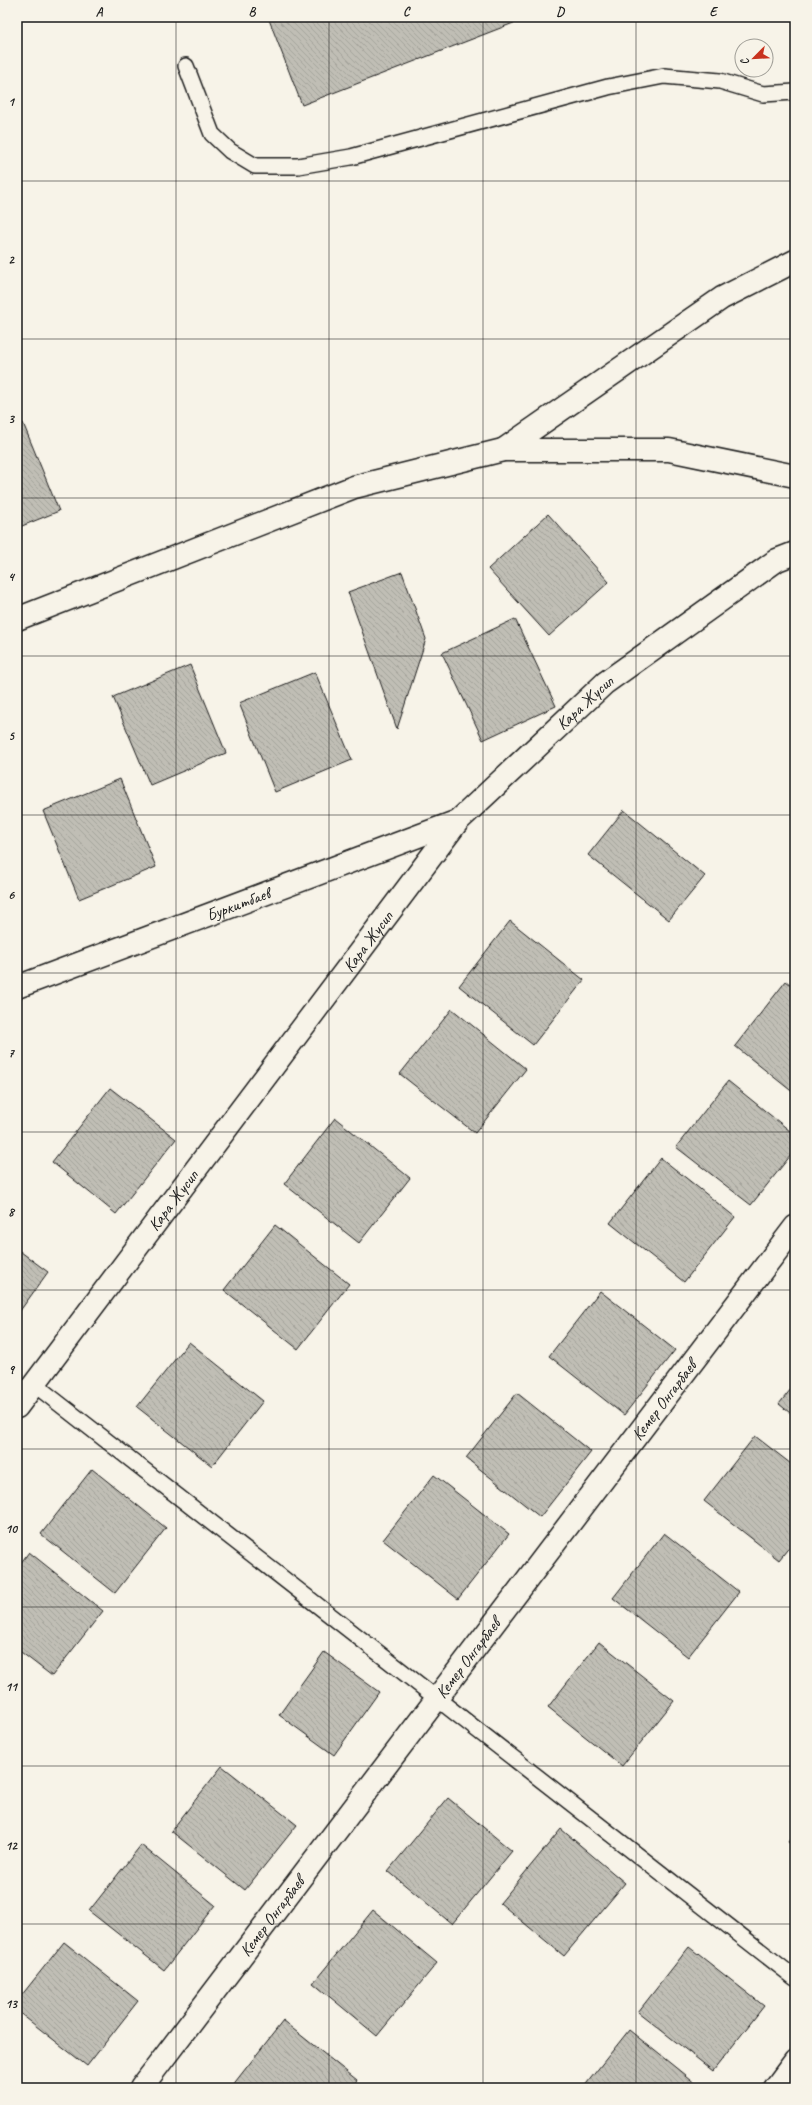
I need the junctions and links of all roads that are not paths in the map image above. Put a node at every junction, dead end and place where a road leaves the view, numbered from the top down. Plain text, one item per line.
1 (186, 66) dead end
2 (795, 92) edge
3 (795, 261) edge
4 (503, 450) junction
5 (795, 476) edge
6 (795, 553) edge
7 (17, 619) edge
8 (458, 821) junction
9 (17, 987) edge
10 (795, 1227) edge
11 (34, 1384) junction
12 (17, 1407) edge
13 (435, 1699) junction
14 (795, 1978) edge
15 (795, 2061) edge
16 (141, 2088) edge
17 (775, 2088) edge

1 - 2 lane
3 - 4 street
4 - 5 street
4 - 7 street
6 - 8 street, Кара Жусип
8 - 9 street, Буркитбаев
8 - 11 street, Кара Жусип
10 - 13 street, Кемер Онгарбаев
11 - 12 street, Кара Жусип
11 - 13 lane
13 - 14 lane
13 - 16 street, Кемер Онгарбаев
15 - 17 street

